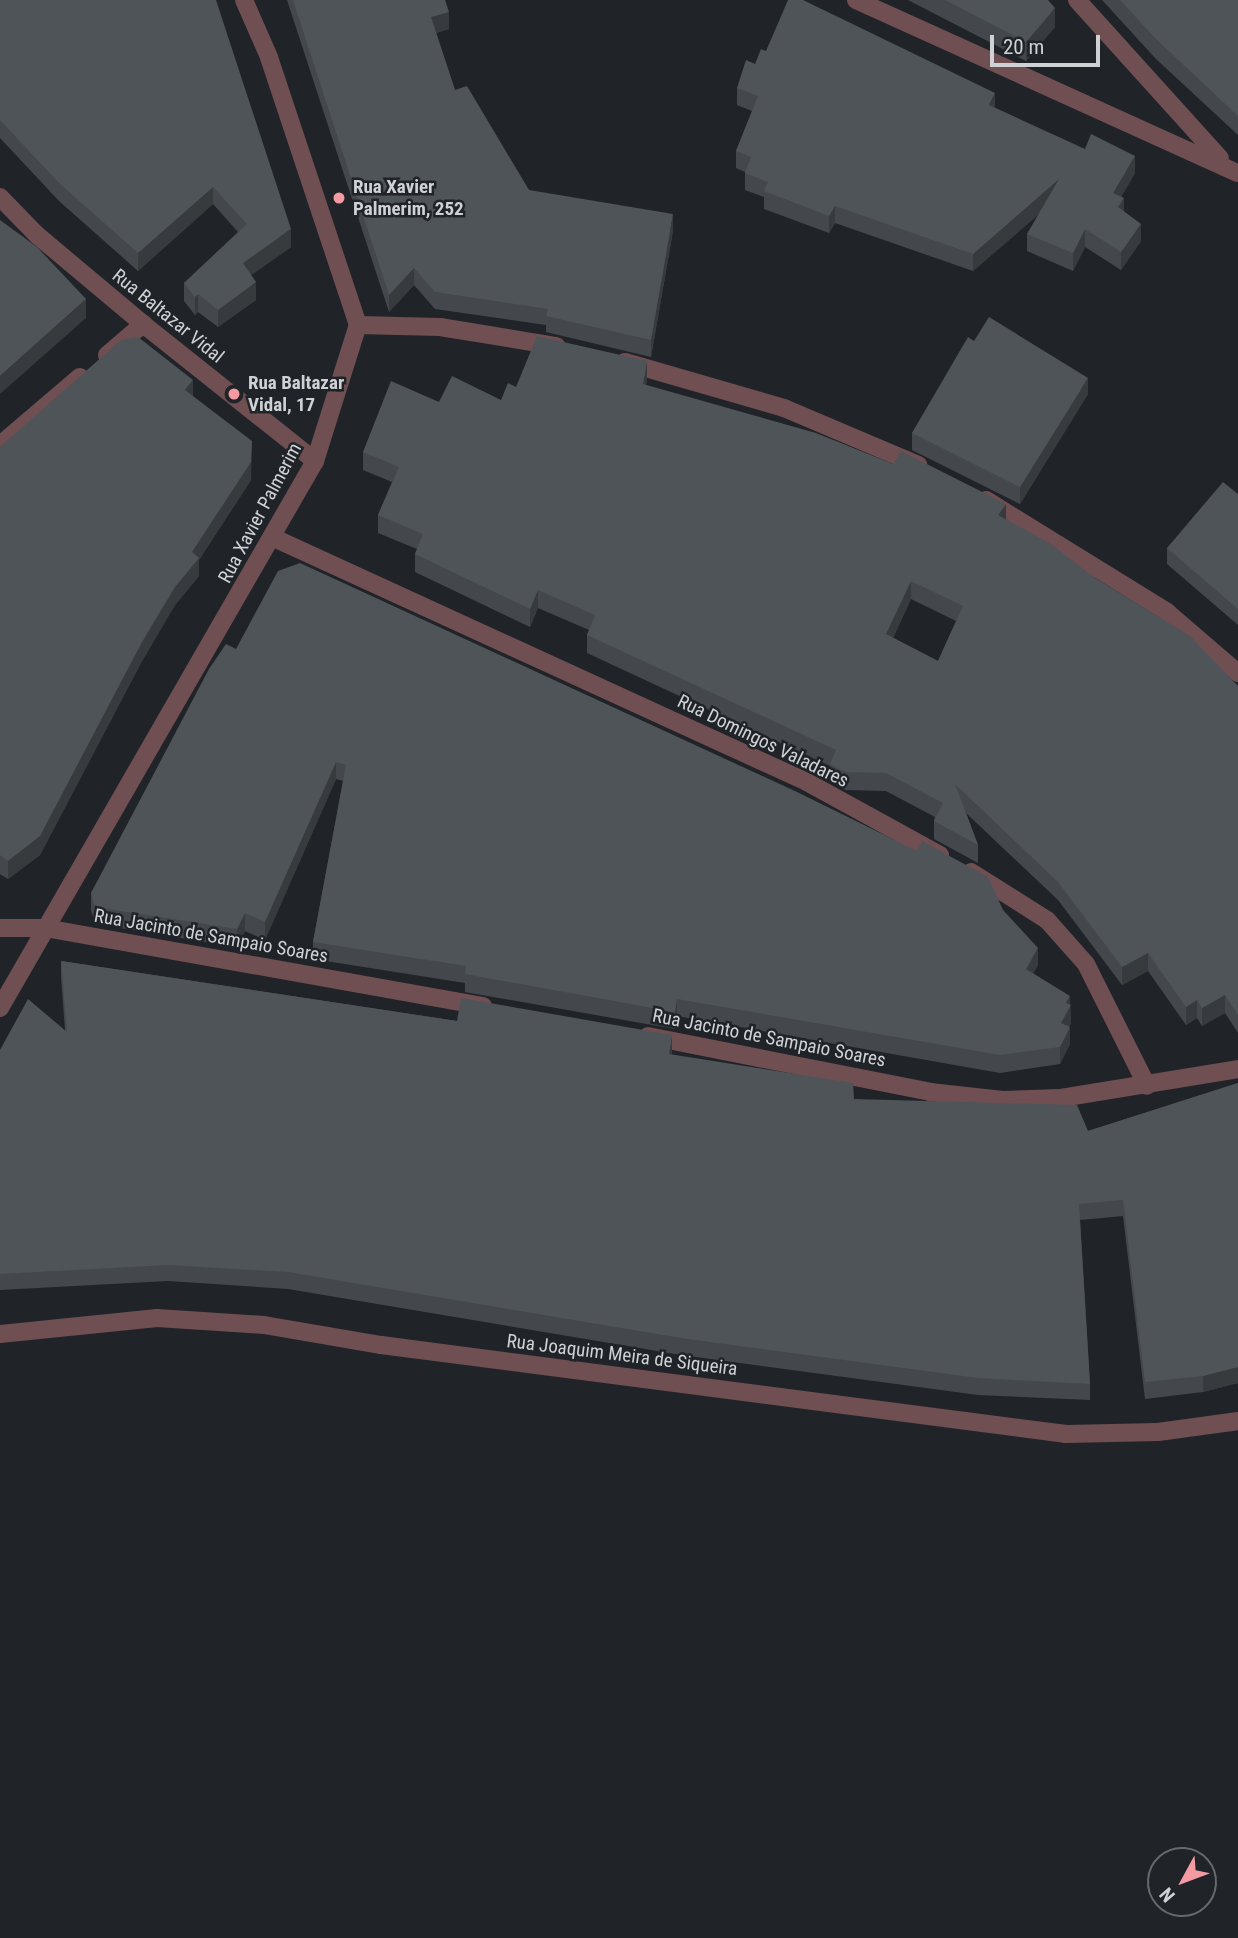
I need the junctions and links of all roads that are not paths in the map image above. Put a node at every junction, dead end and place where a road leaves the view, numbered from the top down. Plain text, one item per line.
1 (244, 0) edge
2 (856, 0) edge
3 (1077, 0) edge
4 (1231, 168) edge
5 (0, 197) edge
6 (143, 324) junction
7 (358, 325) junction
8 (575, 351) edge
9 (601, 356) edge
10 (0, 446) edge
11 (315, 461) junction
12 (936, 474) edge
13 (971, 492) edge
14 (274, 538) junction
15 (1238, 673) edge
16 (0, 928) edge
17 (45, 928) junction
18 (0, 1008) edge
19 (508, 1011) edge
20 (631, 1032) edge
21 (1238, 1069) edge
22 (1147, 1086) junction
23 (0, 1334) edge
24 (1238, 1421) edge

1 - 7 street
2 - 4 street
3 - 4 street
5 - 6 street, Rua Baltazar Vidal
6 - 10 street
6 - 11 street, Rua Baltazar Vidal
7 - 8 street
7 - 11 street, Rua Xavier Palmerim
9 - 12 street
11 - 14 street, Rua Xavier Palmerim
13 - 15 street
14 - 17 street, Rua Xavier Palmerim
14 - 22 street, Rua Domingos Valadares
16 - 17 street, Rua Jacinto de Sampaio Soares
17 - 18 street, Rua Xavier Palmerim
17 - 19 street, Rua Jacinto de Sampaio Soares
20 - 22 street, Rua Jacinto de Sampaio Soares
21 - 22 street, Rua Jacinto de Sampaio Soares
23 - 24 street, Rua Joaquim Meira de Siqueira

